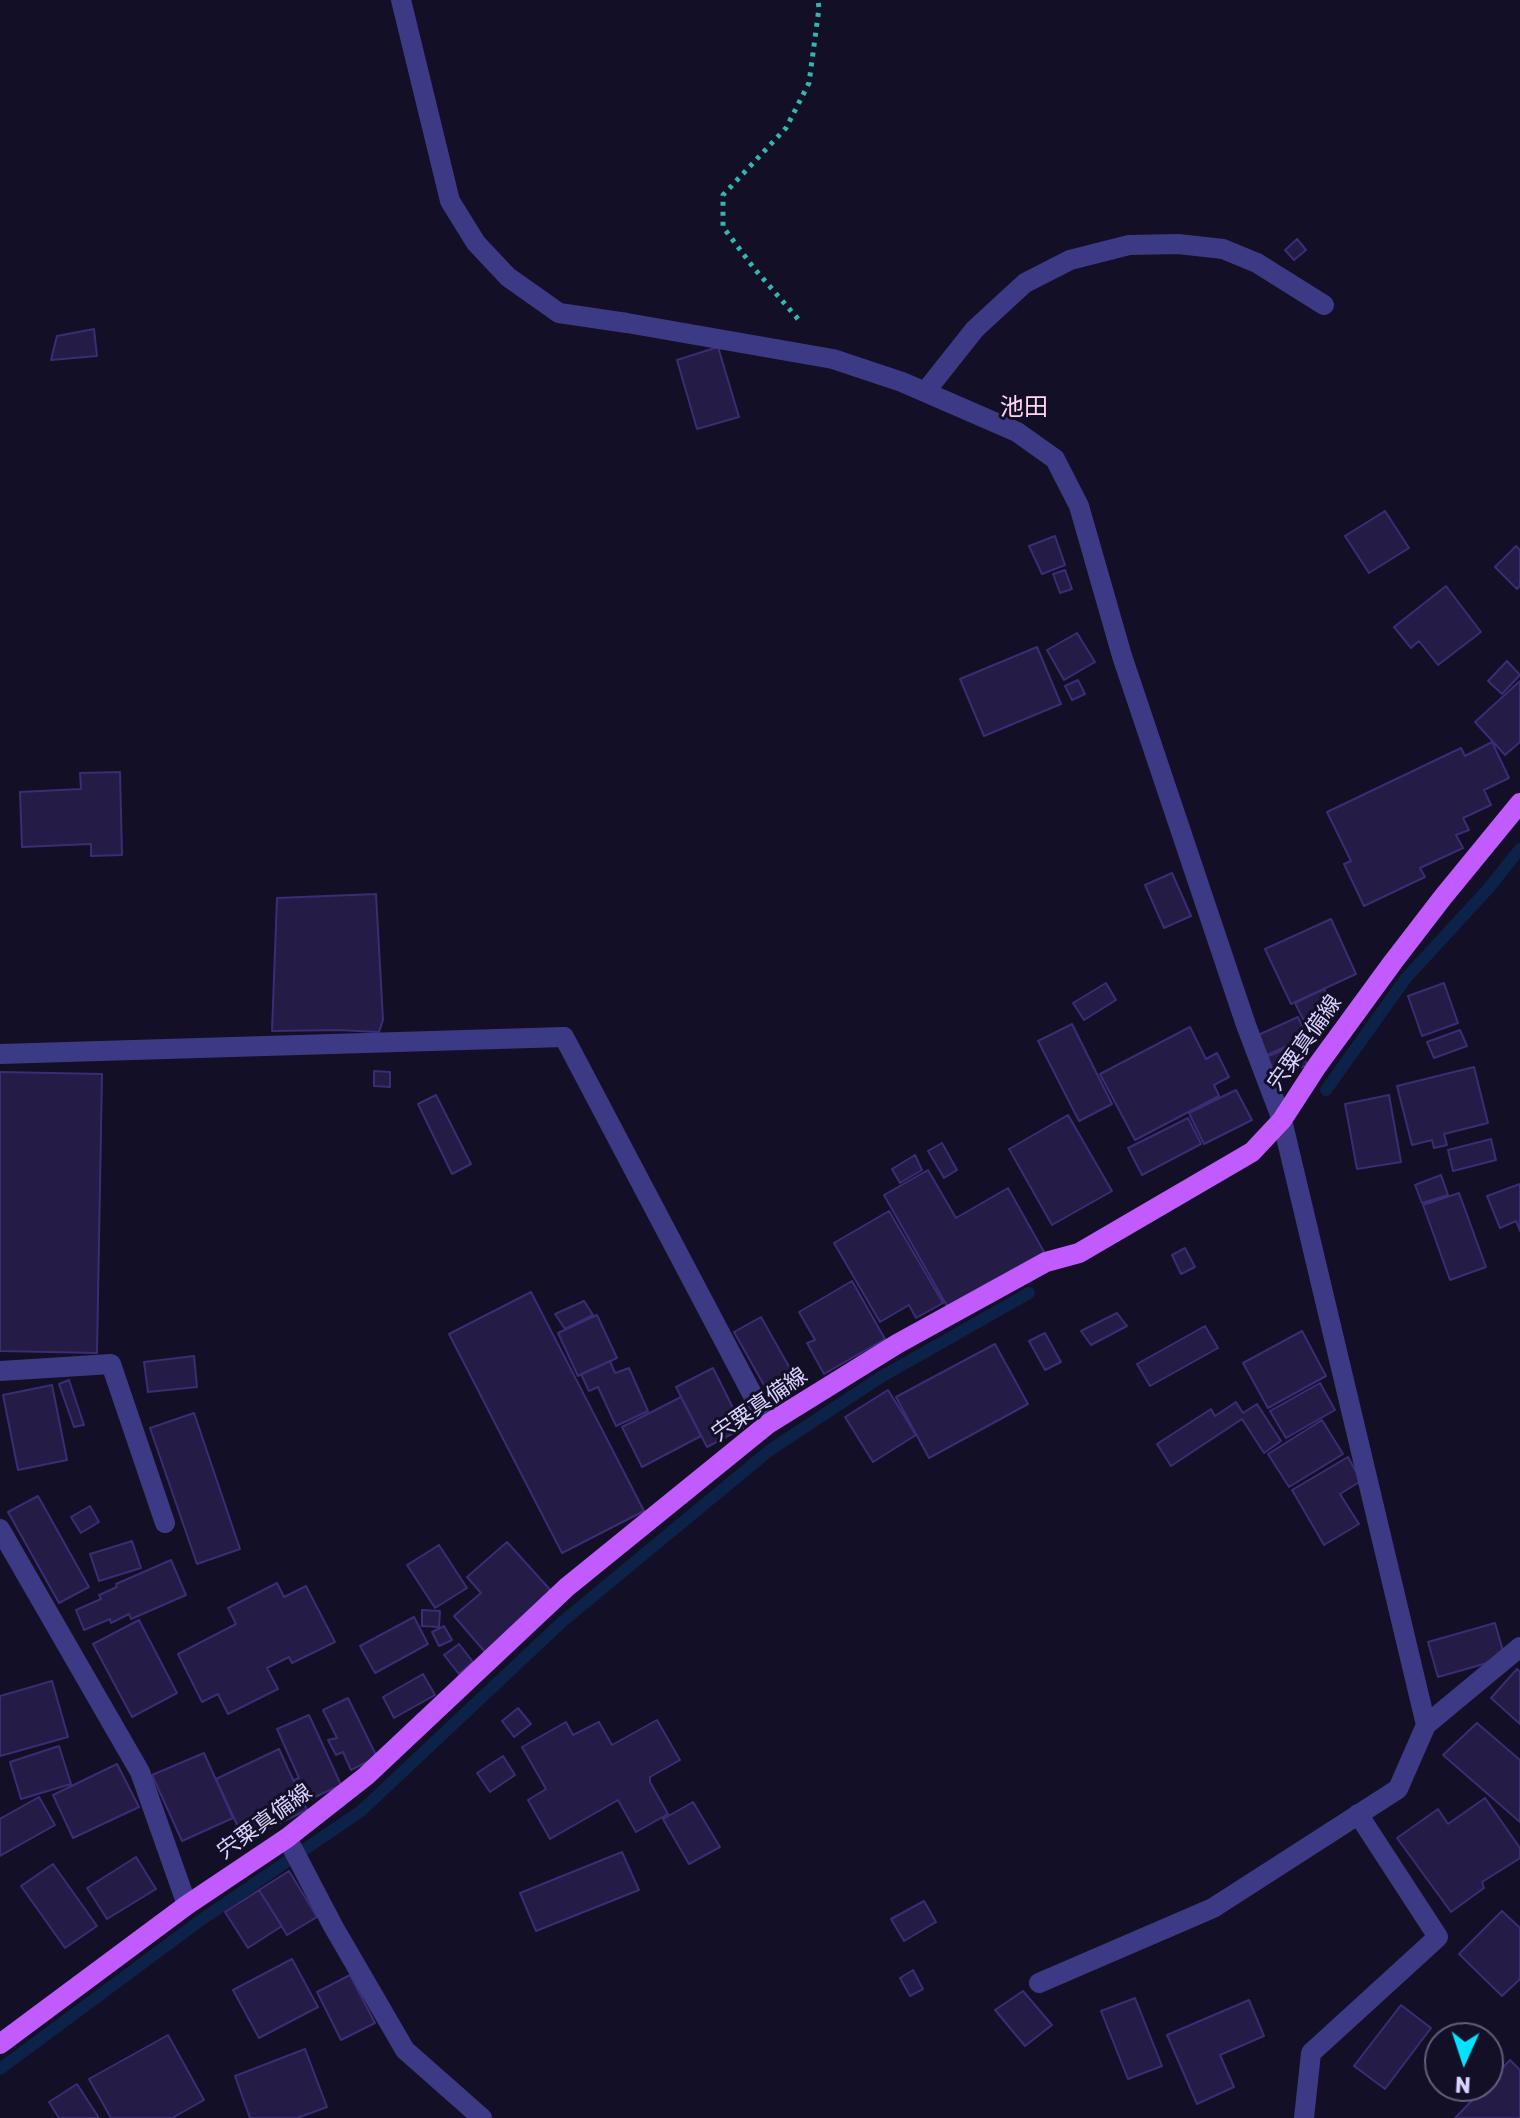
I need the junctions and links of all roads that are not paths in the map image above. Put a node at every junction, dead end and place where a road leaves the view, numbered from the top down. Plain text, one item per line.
1 (401, 0) edge
2 (1324, 305) dead end
3 (925, 392) junction
4 (1520, 803) edge
5 (0, 1054) edge
6 (1282, 1120) junction
7 (0, 1371) edge
8 (768, 1424) junction
9 (165, 1523) dead end
10 (0, 1529) edge
11 (1520, 1647) edge
12 (1426, 1725) junction
13 (1358, 1814) junction
14 (294, 1850) junction
15 (187, 1905) junction
16 (1039, 1983) dead end
17 (0, 2044) edge
18 (482, 2118) edge
19 (1304, 2118) edge

1 - 3 street
2 - 3 street
3 - 6 street
4 - 6 main road, 宍粟真備線
5 - 8 street
6 - 8 main road, 宍粟真備線
6 - 12 street
7 - 9 street
8 - 14 main road, 宍粟真備線
10 - 15 street
11 - 12 street
12 - 13 street
13 - 16 street
13 - 19 street
14 - 15 main road, 宍粟真備線
14 - 18 street
15 - 17 main road, 宍粟真備線

